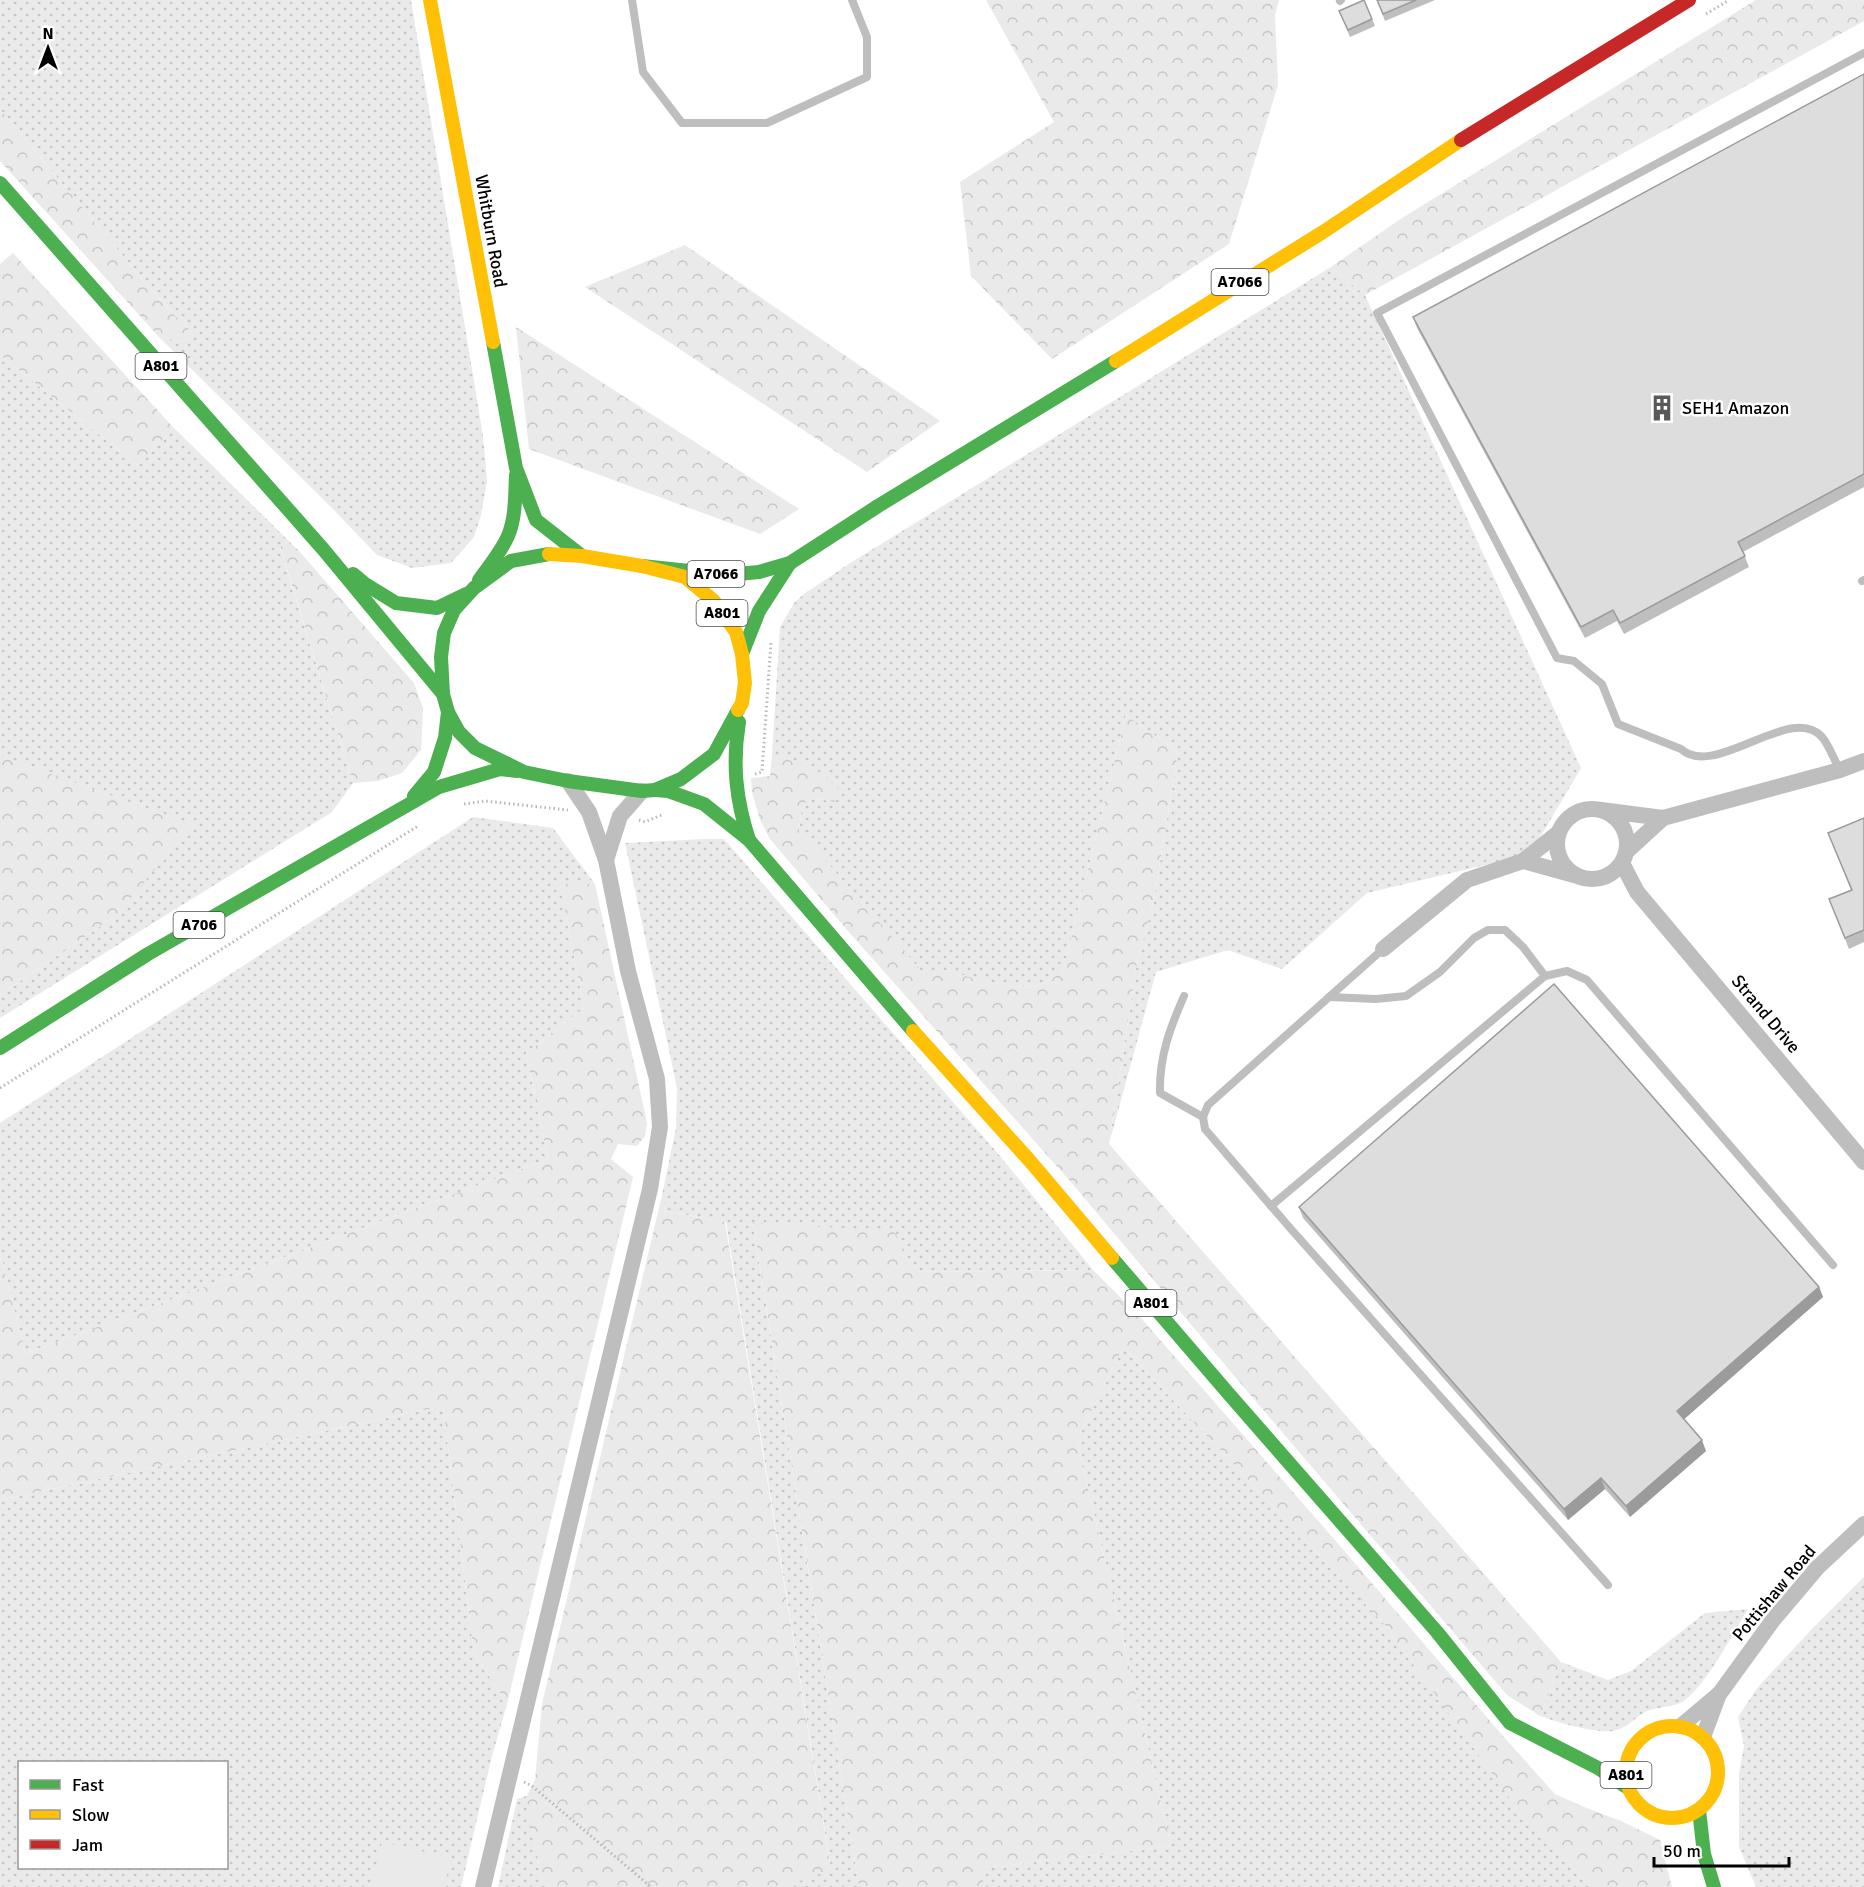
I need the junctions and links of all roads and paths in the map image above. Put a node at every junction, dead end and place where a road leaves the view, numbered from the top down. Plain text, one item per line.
1 (430, 0) edge
2 (632, 0) edge
3 (852, 0) edge
4 (1689, 0) edge
5 (1729, 0) edge
6 (1699, 18) dead end
7 (1864, 53) edge
8 (0, 183) edge
9 (516, 468) junction
10 (323, 549) junction
11 (582, 556) junction
12 (789, 563) junction
13 (642, 566) junction
14 (471, 590) junction
15 (772, 638) dead end
16 (742, 654) junction
17 (443, 694) junction
18 (742, 703) junction
19 (448, 712) junction
20 (1864, 761) edge
21 (1840, 770) junction
22 (544, 776) junction
23 (735, 778) junction
24 (568, 781) junction
25 (648, 790) junction
26 (457, 806) dead end
27 (402, 809) junction
28 (1601, 810) junction
29 (589, 812) junction
30 (671, 814) dead end
31 (620, 816) junction
32 (1663, 818) junction
33 (420, 825) dead end
34 (1558, 833) junction
35 (749, 840) junction
36 (1624, 857) junction
37 (606, 860) junction
38 (1523, 861) junction
39 (1574, 875) junction
40 (1598, 879) junction
41 (1637, 892) junction
42 (1383, 948) joint
43 (1545, 976) junction
44 (1184, 996) dead end
45 (1329, 997) junction
46 (0, 1048) edge
47 (0, 1088) edge
48 (1203, 1117) junction
49 (1864, 1162) edge
50 (1271, 1206) junction
51 (1833, 1265) dead end
52 (1864, 1524) edge
53 (1608, 1585) dead end
54 (1720, 1694) junction
55 (1681, 1726) junction
56 (1703, 1737) junction
57 (1564, 1752) junction
58 (1618, 1754) junction
59 (510, 1774) junction
60 (1628, 1788) junction
61 (1699, 1810) junction
62 (1672, 1818) junction
63 (1704, 1854) junction
64 (483, 1887) edge
65 (651, 1887) edge
66 (1714, 1887) edge

1 - 9 main road, Whitburn Road
2 - 3 lane
4 - 12 main road, A7066
5 - 6 path
7 - 21 lane
8 - 10 main road, A801
9 - 11 main road, Whitburn Road
9 - 14 main road, Whitburn Road
10 - 14 main road, A801
10 - 17 main road, A801
11 - 13 main road, A801
11 - 14 main road, A801
12 - 13 main road, A7066
12 - 16 main road, A7066
13 - 16 main road, A801
14 - 17 main road, A801
15 - 23 path
16 - 18 main road, A801
17 - 19 main road, A801
18 - 23 main road, A801
18 - 25 main road, A801
19 - 22 main road, A801
19 - 27 main road, A706
20 - 21 street
21 - 32 street
22 - 24 main road, A801
22 - 27 main road, A706
23 - 35 main road, A801
24 - 25 main road, A801
24 - 29 street
25 - 31 street
25 - 35 main road, A801
26 - 29 path
27 - 46 main road, A706
28 - 32 street
28 - 34 street
28 - 36 street
29 - 37 street
30 - 31 path
31 - 37 street
32 - 36 street
33 - 47 path
34 - 38 street
34 - 39 street
35 - 57 main road, A801
36 - 40 street
36 - 41 street, Strand Drive
37 - 59 street
38 - 39 street
38 - 42 street
39 - 40 street
40 - 41 street
41 - 49 street, Strand Drive
42 - 45 lane
43 - 45 lane
43 - 50 lane
43 - 51 lane
44 - 48 lane
45 - 48 lane
48 - 50 lane
50 - 53 lane
52 - 54 street, Pottishaw Road
54 - 55 street, Pottishaw Road
54 - 56 street, Pottishaw Road
55 - 56 main road
55 - 58 main road, A801
56 - 61 main road
57 - 58 main road, A801
57 - 60 main road, A801
58 - 60 main road, A801
59 - 64 street
59 - 65 path
60 - 62 main road, A801
61 - 62 main road
61 - 63 main road
62 - 63 main road
63 - 66 main road

